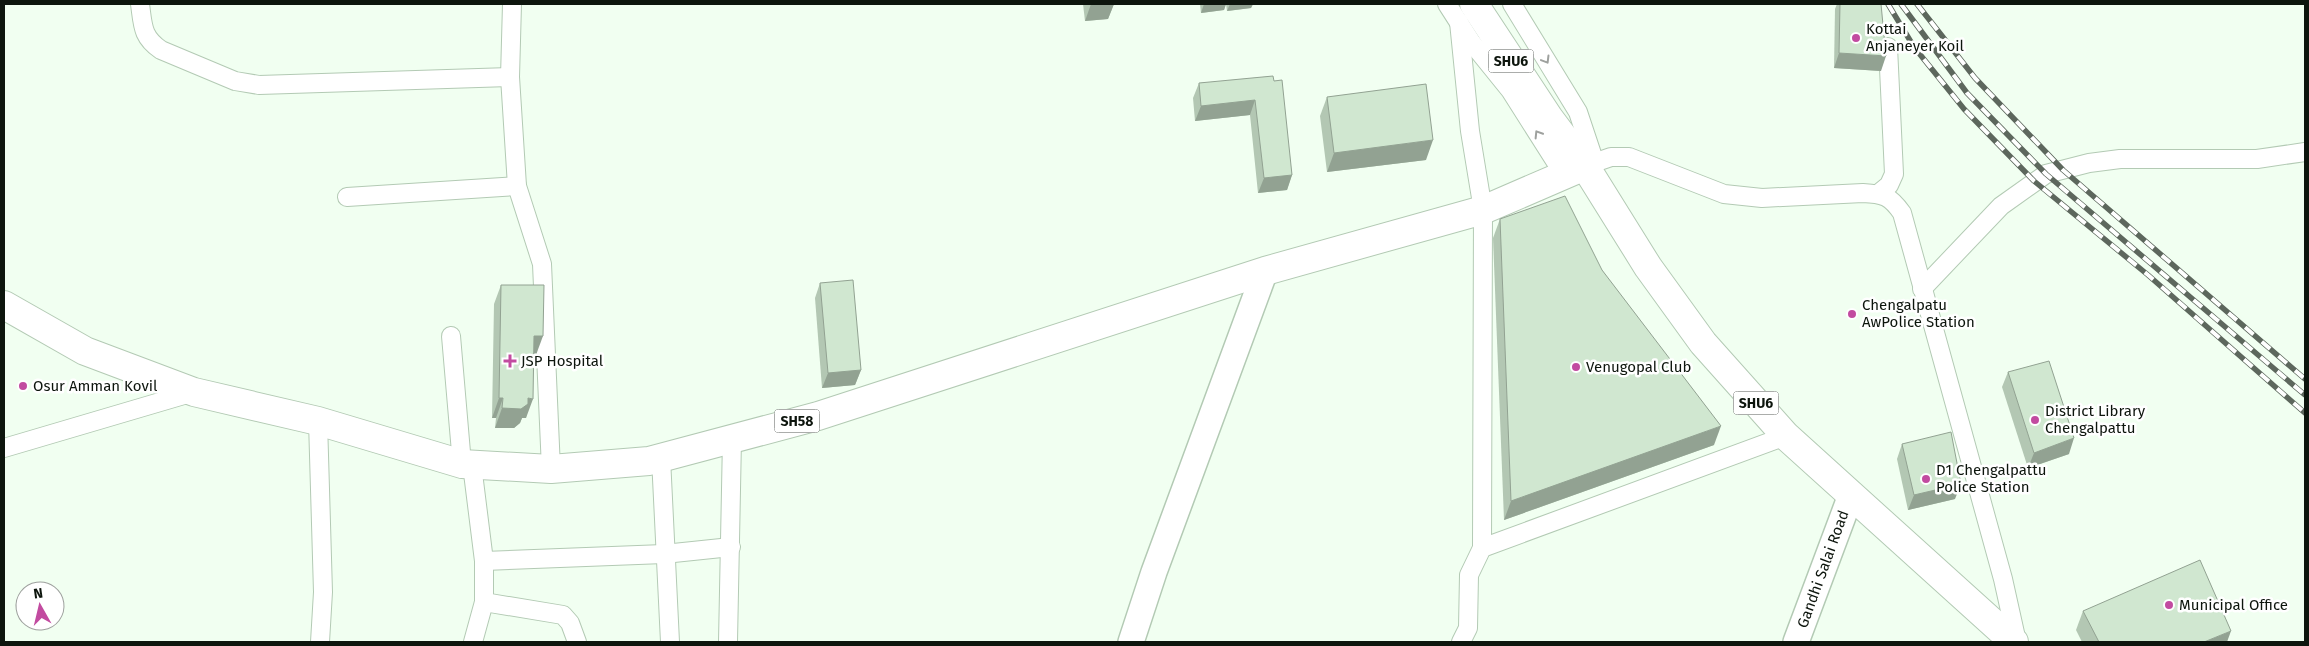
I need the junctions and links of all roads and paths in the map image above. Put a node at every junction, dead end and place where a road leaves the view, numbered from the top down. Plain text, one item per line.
1 (140, 4) edge
2 (512, 4) edge
3 (1447, 4) edge
4 (1512, 4) edge
5 (1466, 13) edge
6 (1888, 47) dead end
7 (510, 77) junction
8 (2305, 152) edge
9 (1581, 168) junction
10 (517, 186) junction
11 (1878, 194) junction
12 (347, 197) dead end
13 (1482, 210) junction
14 (1265, 271) junction
15 (1922, 289) junction
16 (4, 306) edge
17 (451, 336) dead end
18 (194, 392) junction
19 (318, 421) junction
20 (1786, 436) junction
21 (732, 439) junction
22 (4, 448) edge
23 (661, 458) junction
24 (467, 464) junction
25 (551, 469) junction
26 (1851, 495) junction
27 (731, 547) junction
28 (1482, 548) junction
29 (664, 554) junction
30 (484, 561) junction
31 (484, 602) junction
32 (320, 642) edge
33 (473, 642) edge
34 (577, 642) edge
35 (670, 642) edge
36 (728, 642) edge
37 (1131, 642) edge
38 (1461, 642) edge
39 (1797, 642) edge
40 (2016, 642) edge

1 - 7 street
2 - 7 street
3 - 5 street
4 -> 9 street
5 - 9 main road, SHU6
5 - 13 street
6 - 11 street
7 - 10 street
8 - 15 street
9 - 11 street
9 - 13 main road, SH58
9 - 20 main road, SHU6
10 - 12 street
10 - 25 street
11 - 15 street
13 - 14 main road, SH58
13 - 28 street
14 - 21 main road, SH58
14 - 37 street
15 - 40 street
16 - 18 main road, SH58
17 - 24 street
18 - 19 main road, SH58
18 - 22 street
19 - 24 main road, SH58
19 - 32 street
20 - 26 main road, SHU6
20 - 28 street
21 - 23 main road, SH58
21 - 27 street
23 - 25 main road, SH58
23 - 29 street
24 - 25 main road, SH58
24 - 30 street
26 - 39 street, Gandhi Salai Road
26 - 40 main road, SHU6
27 - 29 street
27 - 36 street
28 - 38 street
29 - 30 street
29 - 35 street
30 - 31 street
31 - 33 street
31 - 34 street

